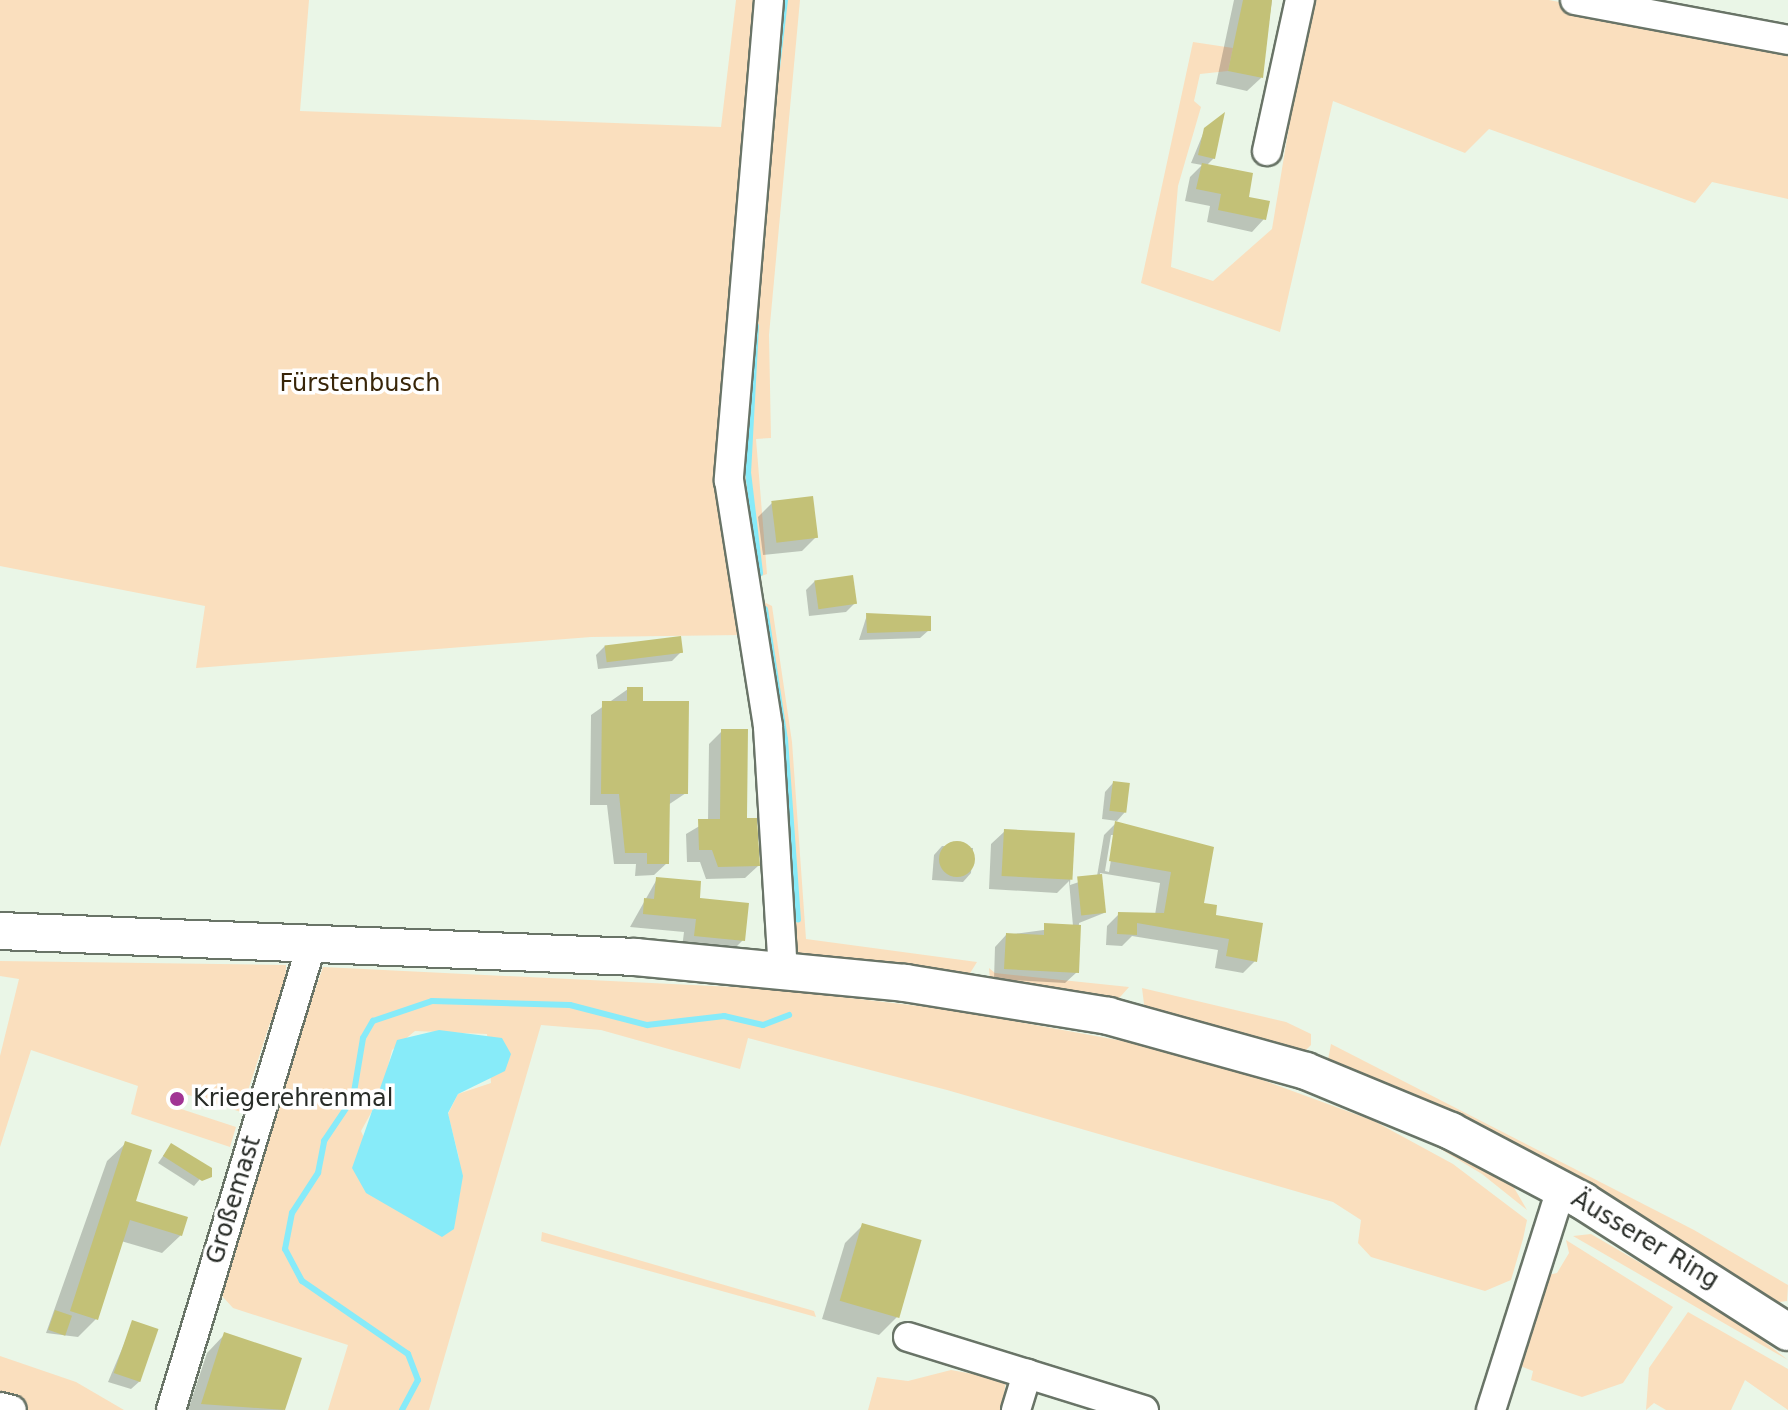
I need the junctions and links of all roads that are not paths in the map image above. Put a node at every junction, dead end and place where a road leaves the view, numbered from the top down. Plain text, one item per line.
1 (769, 0) edge
2 (1300, 0) edge
3 (1575, 0) edge
4 (1788, 40) edge
5 (1267, 151) dead end
6 (0, 931) edge
7 (312, 943) junction
8 (783, 969) junction
9 (1561, 1189) junction
10 (1788, 1332) edge
11 (908, 1337) dead end
12 (1027, 1374) junction
13 (0, 1407) edge
14 (12, 1410) edge
15 (171, 1410) edge
16 (1016, 1410) edge
17 (1144, 1410) edge
18 (1491, 1410) edge

1 - 8 street
2 - 5 street
3 - 4 street
6 - 7 main road, Äusserer Ring
7 - 8 main road, Äusserer Ring
7 - 15 street, Großemast
8 - 9 main road, Äusserer Ring
9 - 10 main road, Äusserer Ring
9 - 18 street
11 - 12 street
12 - 16 street
12 - 17 street
13 - 14 street

